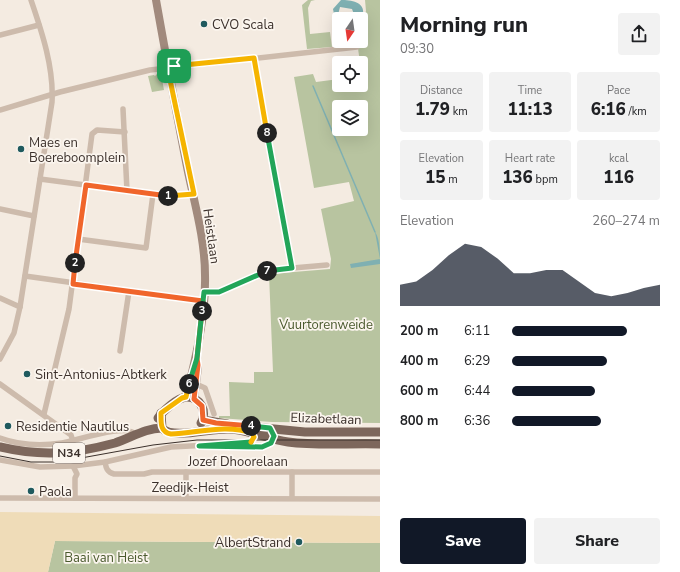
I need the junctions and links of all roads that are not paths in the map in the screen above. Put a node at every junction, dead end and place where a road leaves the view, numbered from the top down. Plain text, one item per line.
1 (31, 0) edge
2 (156, 0) edge
3 (39, 25) junction
4 (0, 34) edge
5 (348, 48) edge
6 (254, 58) junction
7 (168, 67) junction
8 (52, 94) junction
9 (123, 109) dead end
10 (0, 110) edge
11 (125, 132) junction
12 (40, 179) junction
13 (86, 185) junction
14 (127, 191) junction
15 (153, 194) junction
16 (194, 194) junction
17 (0, 209) edge
18 (34, 216) junction
19 (78, 239) junction
20 (327, 265) dead end
21 (292, 268) junction
22 (25, 276) junction
23 (73, 284) junction
24 (128, 291) junction
25 (204, 292) junction
26 (0, 298) edge
27 (203, 301) junction
28 (20, 307) junction
29 (120, 350) dead end
30 (197, 358) junction
31 (0, 359) edge
32 (0, 384) edge
33 (196, 384) junction
34 (190, 398) junction
35 (161, 413) junction
36 (44, 414) junction
37 (214, 414) dead end
38 (203, 420) junction
39 (162, 428) junction
40 (270, 428) junction
41 (149, 430) junction
42 (380, 432) edge
43 (252, 433) junction
44 (182, 434) junction
45 (136, 435) junction
46 (0, 438) edge
47 (274, 439) junction
48 (74, 441) junction
49 (380, 444) edge
50 (199, 446) junction
51 (0, 447) edge
52 (0, 460) edge
53 (105, 462) junction
54 (73, 466) junction
55 (186, 472) junction
56 (292, 472) junction
57 (380, 472) edge
58 (0, 498) edge
59 (75, 498) junction
60 (186, 498) junction
61 (292, 498) junction
62 (380, 499) edge

1 - 3 street
2 - 7 main road, Heistlaan
3 - 4 street
3 - 8 street
5 - 6 street
6 - 7 street
6 - 21 street
7 - 8 street
7 - 16 main road, Heistlaan
8 - 10 street
8 - 12 street
9 - 11 street
11 - 13 street
11 - 14 street
12 - 13 street
12 - 18 street
13 - 14 street
13 - 19 street
14 - 15 street
15 - 16 street
15 - 19 street
16 - 25 main road, Heistlaan
17 - 18 street
18 - 22 street
19 - 23 street
20 - 21 street
21 - 25 street
22 - 23 street
22 - 28 street
23 - 24 street
23 - 36 street
24 - 27 street
24 - 29 street
25 - 27 main road, Heistlaan
26 - 28 street
27 - 30 main road, Heistlaan
28 - 31 street
30 - 33 main road, Heistlaan
30 - 34 main road, Heistlaan
32 - 36 street
33 - 34 main road, Heistlaan
33 - 37 street
34 - 35 main road
34 - 38 main road
35 - 39 main road
35 - 41 main road
36 - 48 street
38 - 40 main road, Elizabetlaan
38 - 44 main road
39 - 41 main road, N34
39 - 44 main road, N34
40 - 42 main road, Elizabetlaan
40 - 47 street, Elizabetlaan
41 - 45 main road, N34
43 - 44 main road, Elizabetlaan / N34
43 - 47 main road, Elizabetlaan / N34
43 - 50 street
45 - 48 street
45 - 51 main road, N34
46 - 48 street
47 - 49 main road, Elizabetlaan / N34
47 - 50 street
50 - 53 street
52 - 54 street
53 - 54 street
53 - 55 street, Jozef Dhoorelaan
54 - 59 street
55 - 56 street, Jozef Dhoorelaan
55 - 60 street
56 - 57 street, Jozef Dhoorelaan
56 - 61 street
58 - 59 street, Zeedijk-Heist
59 - 60 street, Zeedijk-Heist
60 - 61 street, Zeedijk-Heist
61 - 62 street, Zeedijk-Heist

